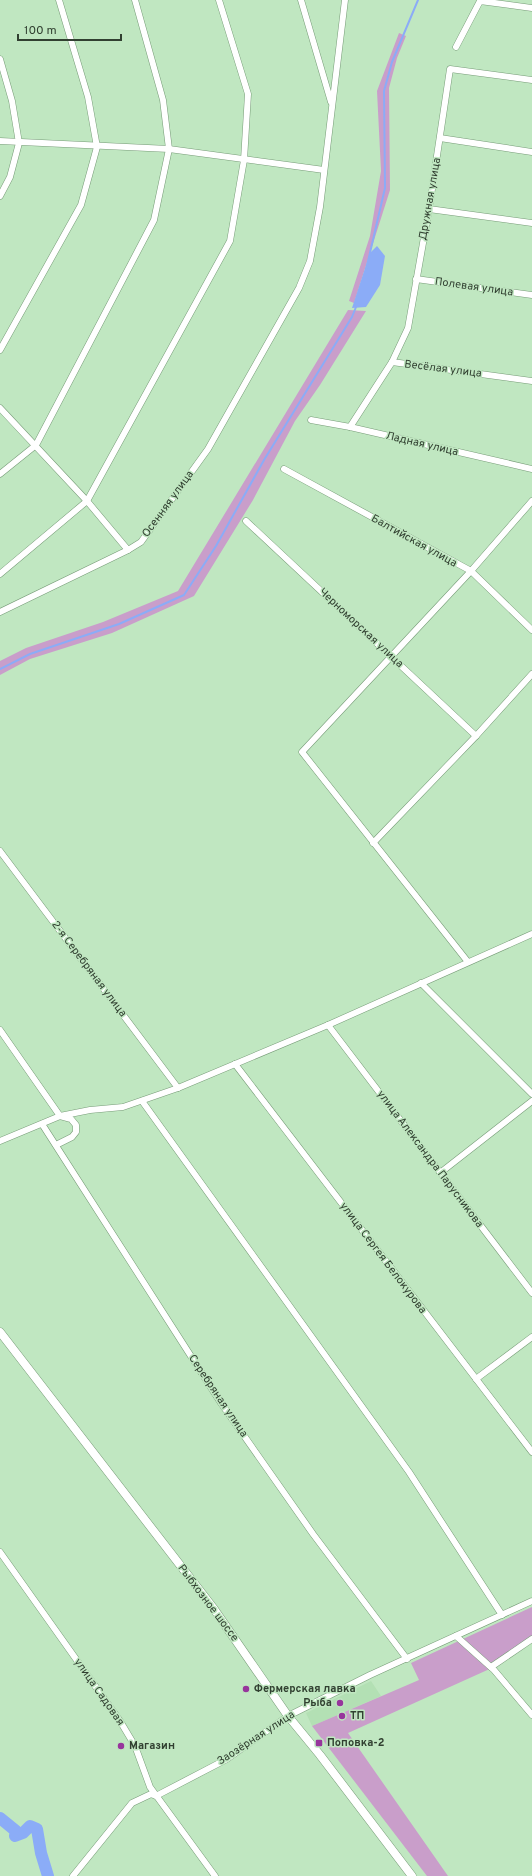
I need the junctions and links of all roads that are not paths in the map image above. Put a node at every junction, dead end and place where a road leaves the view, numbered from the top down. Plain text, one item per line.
1 (59, 0) edge
2 (135, 0) edge
3 (219, 0) edge
4 (301, 0) edge
5 (345, 0) edge
6 (532, 8) edge
7 (456, 47) dead end
8 (0, 58) edge
9 (532, 80) edge
10 (332, 106) junction
11 (440, 138) junction
12 (0, 141) edge
13 (19, 142) junction
14 (97, 147) junction
15 (169, 149) junction
16 (532, 152) edge
17 (244, 160) junction
18 (324, 170) junction
19 (0, 196) edge
20 (429, 208) junction
21 (532, 224) edge
22 (416, 279) junction
23 (532, 295) edge
24 (408, 328) joint
25 (0, 350) edge
26 (392, 362) junction
27 (532, 381) edge
28 (0, 408) edge
29 (311, 420) dead end
30 (350, 427) junction
31 (36, 445) junction
32 (284, 469) dead end
33 (532, 469) edge
34 (0, 474) edge
35 (87, 501) junction
36 (532, 501) edge
37 (246, 521) dead end
38 (128, 550) junction
39 (470, 571) junction
40 (0, 574) edge
41 (0, 612) edge
42 (532, 630) edge
43 (391, 655) junction
44 (532, 674) edge
45 (476, 736) junction
46 (373, 844) junction
47 (0, 850) edge
48 (532, 934) edge
49 (468, 962) junction
50 (421, 983) junction
51 (328, 1025) junction
52 (0, 1030) edge
53 (236, 1064) junction
54 (178, 1088) junction
55 (532, 1094) edge
56 (142, 1101) junction
57 (532, 1101) edge
58 (60, 1116) junction
59 (42, 1124) junction
60 (0, 1141) edge
61 (56, 1145) junction
62 (440, 1173) junction
63 (532, 1293) edge
64 (0, 1332) edge
65 (532, 1337) edge
66 (476, 1379) junction
67 (532, 1452) edge
68 (0, 1552) edge
69 (532, 1601) edge
70 (502, 1615) junction
71 (456, 1636) junction
72 (532, 1639) edge
73 (407, 1658) junction
74 (491, 1667) junction
75 (532, 1715) edge
76 (288, 1716) junction
77 (156, 1796) junction
78 (73, 1876) edge
79 (215, 1876) edge
80 (412, 1876) edge

1 - 14 street
2 - 15 street
3 - 17 street
4 - 10 street
5 - 10 street, Осенняя улица
6 - 7 street
8 - 13 street
9 - 11 street, Дружная улица
10 - 18 street, Осенняя улица
11 - 16 street
11 - 20 street, Дружная улица
12 - 13 street
13 - 14 street
13 - 19 street
14 - 15 street
14 - 25 street
15 - 17 street
15 - 31 street
17 - 18 street
17 - 35 street
18 - 38 street, Осенняя улица
20 - 21 street
20 - 22 street, Дружная улица
22 - 23 street, Полевая улица
22 - 24 street, Дружная улица
24 - 26 street, Весёлая улица
26 - 27 street, Весёлая улица
26 - 30 street
28 - 31 street
29 - 30 street, Ладная улица
30 - 33 street, Ладная улица
31 - 34 street
31 - 35 street
32 - 39 street, Балтийская улица
35 - 38 street
35 - 40 street
36 - 39 street
37 - 43 street, Черноморская улица
38 - 41 street, Осенняя улица
39 - 42 street, Балтийская улица
39 - 43 street
43 - 45 street, Черноморская улица
43 - 46 street
44 - 45 street
45 - 46 street
46 - 49 street
47 - 54 street, 2-я Серебряная улица
48 - 49 street
49 - 50 street
50 - 51 street
50 - 55 street
51 - 53 street
51 - 62 street, улица Александра Парусникова
52 - 58 street
53 - 54 street
53 - 66 street, улица Сергея Белокурова
54 - 56 street
56 - 58 street
56 - 70 street
57 - 62 street
58 - 59 street
58 - 61 street
59 - 60 street
59 - 61 street, Серебряная улица
61 - 73 street, Серебряная улица
62 - 63 street, улица Александра Парусникова
64 - 76 street, Рыбхозное шоссе
65 - 66 street
66 - 67 street, улица Сергея Белокурова
68 - 77 street, улица Садовая
69 - 70 street, Заозёрная улица
70 - 71 street, Заозёрная улица
71 - 73 street, Заозёрная улица
71 - 74 street
72 - 74 street
73 - 76 street, Заозёрная улица
74 - 75 street
76 - 77 street, Заозёрная улица
76 - 80 street, Рыбхозное шоссе
77 - 78 street, Заозёрная улица
77 - 79 street, улица Садовая

